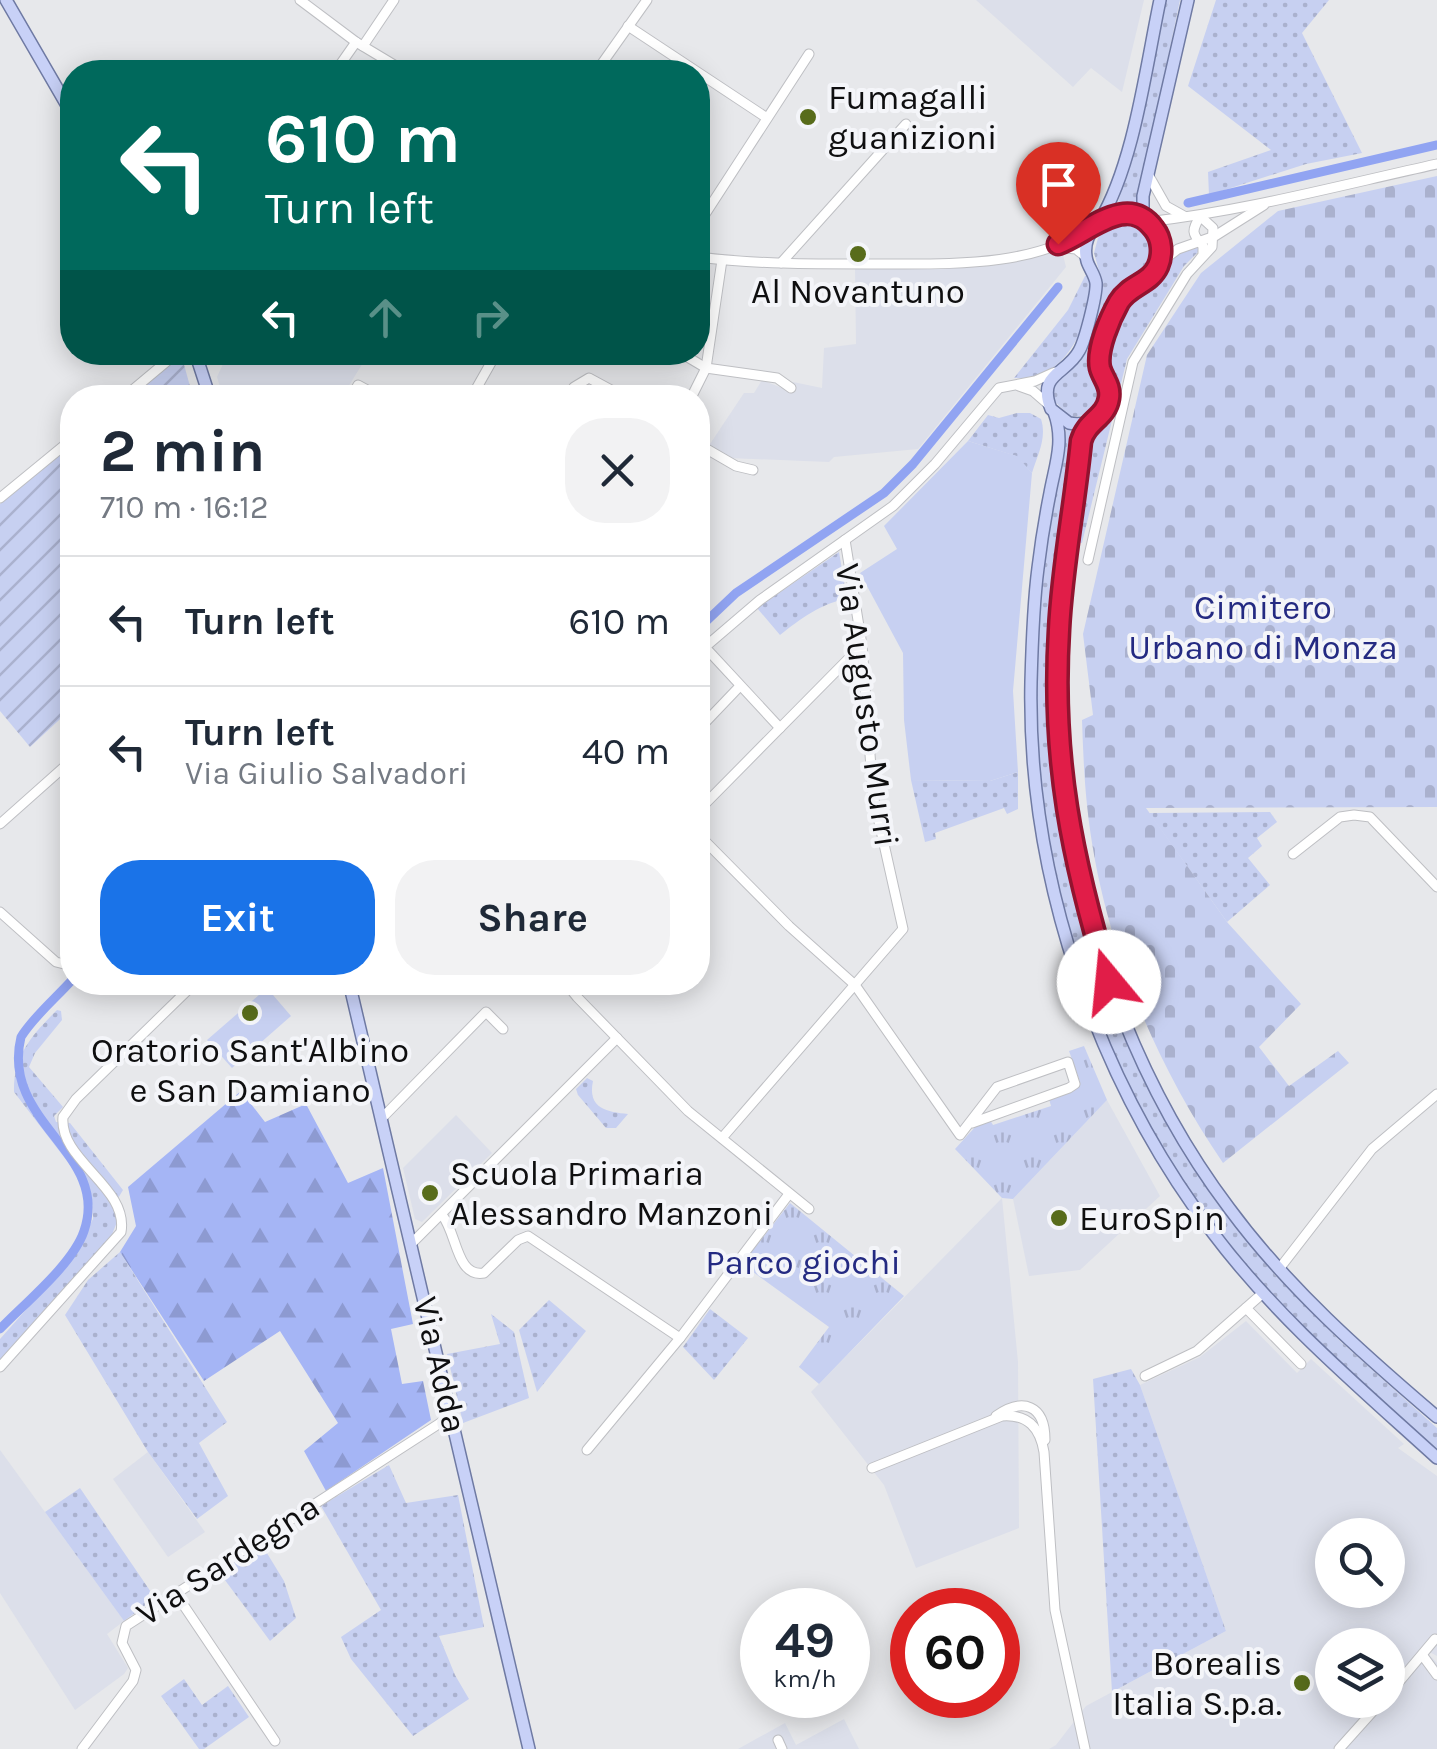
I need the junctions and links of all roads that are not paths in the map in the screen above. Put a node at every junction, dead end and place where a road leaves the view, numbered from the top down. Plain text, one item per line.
1 (6, 0) edge
2 (300, 0) edge
3 (394, 0) edge
4 (647, 0) edge
5 (1160, 0) edge
6 (1188, 0) edge
7 (628, 26) junction
8 (359, 44) junction
9 (809, 54) dead end
10 (345, 60) edge
11 (386, 60) edge
12 (604, 60) edge
13 (679, 60) edge
14 (710, 80) edge
15 (60, 93) edge
16 (767, 118) junction
17 (906, 124) dead end
18 (1437, 164) edge
19 (1149, 176) junction
20 (1270, 202) junction
21 (710, 206) edge
22 (1200, 216) junction
23 (1186, 218) junction
24 (1145, 220) junction
25 (1097, 224) junction
26 (1215, 236) junction
27 (1198, 241) junction
28 (1054, 247) junction
29 (1086, 256) junction
30 (710, 258) edge
31 (722, 260) junction
32 (781, 263) junction
33 (1159, 264) junction
34 (1196, 264) junction
35 (710, 341) edge
36 (162, 365) edge
37 (701, 365) edge
38 (706, 365) edge
39 (706, 368) junction
40 (1058, 370) junction
41 (139, 385) edge
42 (576, 385) edge
43 (602, 385) edge
44 (698, 385) edge
45 (1016, 385) junction
46 (791, 388) dead end
47 (1053, 411) junction
48 (1087, 423) junction
49 (60, 449) edge
50 (710, 451) edge
51 (753, 470) dead end
52 (0, 498) edge
53 (845, 540) junction
54 (1088, 560) dead end
55 (710, 642) edge
56 (862, 645) junction
57 (710, 658) edge
58 (740, 686) junction
59 (710, 717) edge
60 (780, 728) junction
61 (60, 771) edge
62 (710, 799) edge
63 (0, 824) edge
64 (710, 846) edge
65 (1293, 854) dead end
66 (1437, 887) edge
67 (0, 912) edge
68 (60, 963) edge
69 (856, 985) junction
70 (183, 995) edge
71 (353, 995) edge
72 (575, 995) edge
73 (503, 1030) dead end
74 (617, 1038) junction
75 (1437, 1094) edge
76 (382, 1117) junction
77 (972, 1123) junction
78 (722, 1138) junction
79 (789, 1194) junction
80 (809, 1208) dead end
81 (442, 1214) junction
82 (412, 1243) junction
83 (1278, 1268) junction
84 (1263, 1293) junction
85 (1246, 1308) junction
86 (680, 1338) junction
87 (1301, 1364) dead end
88 (0, 1367) edge
89 (1145, 1376) dead end
90 (452, 1416) junction
91 (1437, 1417) edge
92 (587, 1450) dead end
93 (1437, 1458) edge
94 (872, 1468) dead end
95 (176, 1594) junction
96 (1436, 1638) edge
97 (1423, 1656) junction
98 (1405, 1676) edge
99 (1437, 1676) edge
100 (1367, 1718) edge
101 (275, 1741) dead end
102 (82, 1749) edge
103 (529, 1749) edge
104 (1084, 1749) edge
105 (1338, 1749) edge

1 - 15 main road
2 - 8 street
3 - 8 street
4 - 7 street
5 - 25 main road
6 - 19 main road
7 - 12 street
7 - 13 street
8 - 10 street
8 - 11 street
9 - 16 street
14 - 16 street
16 - 21 street
17 - 32 street
18 - 20 street
19 - 23 street
19 - 24 main road
20 - 22 street
20 - 26 street
22 - 23 street
22 - 26 street
22 - 27 street
23 - 24 street
24 - 25 main road
24 - 33 main road
25 - 28 street
25 - 29 main road
26 - 27 street
26 - 34 street
27 - 33 street
27 - 34 street
28 - 29 street
28 - 32 street
29 - 40 main road
30 - 31 street
31 - 32 street
31 - 35 street
33 - 48 main road
34 - 54 street
36 - 41 street
37 - 39 street
38 - 39 street
39 - 44 street
39 - 46 street
40 - 45 street
40 - 47 main road
42 - 43 street
45 - 47 street
45 - 53 street
47 - 48 main road
47 - 84 main road
48 - 83 main road
49 - 52 street
50 - 51 street
53 - 55 street
53 - 56 street, Via Augusto Murri
56 - 60 street
56 - 69 street, Via Augusto Murri
57 - 58 street
58 - 59 street
58 - 60 street
60 - 62 street
61 - 63 street
64 - 69 street
65 - 66 street
67 - 68 street
69 - 77 street
69 - 78 street
70 - 88 street
71 - 76 main road, Via Adda
72 - 74 street
73 - 76 street
74 - 78 street
74 - 81 street
75 - 83 street
76 - 82 main road, Via Adda
77 - 77 street
78 - 79 street
79 - 80 street
79 - 86 street
81 - 82 street
81 - 86 street
82 - 90 main road, Via Adda
83 - 91 main road
84 - 85 street
84 - 93 main road
85 - 87 street
85 - 89 street
86 - 92 street
90 - 95 street, Via Sardegna
90 - 103 main road, Via Adda
94 - 104 street
95 - 101 street
95 - 102 street, Via Sardegna
96 - 97 street
97 - 98 street
97 - 99 street
100 - 105 street

